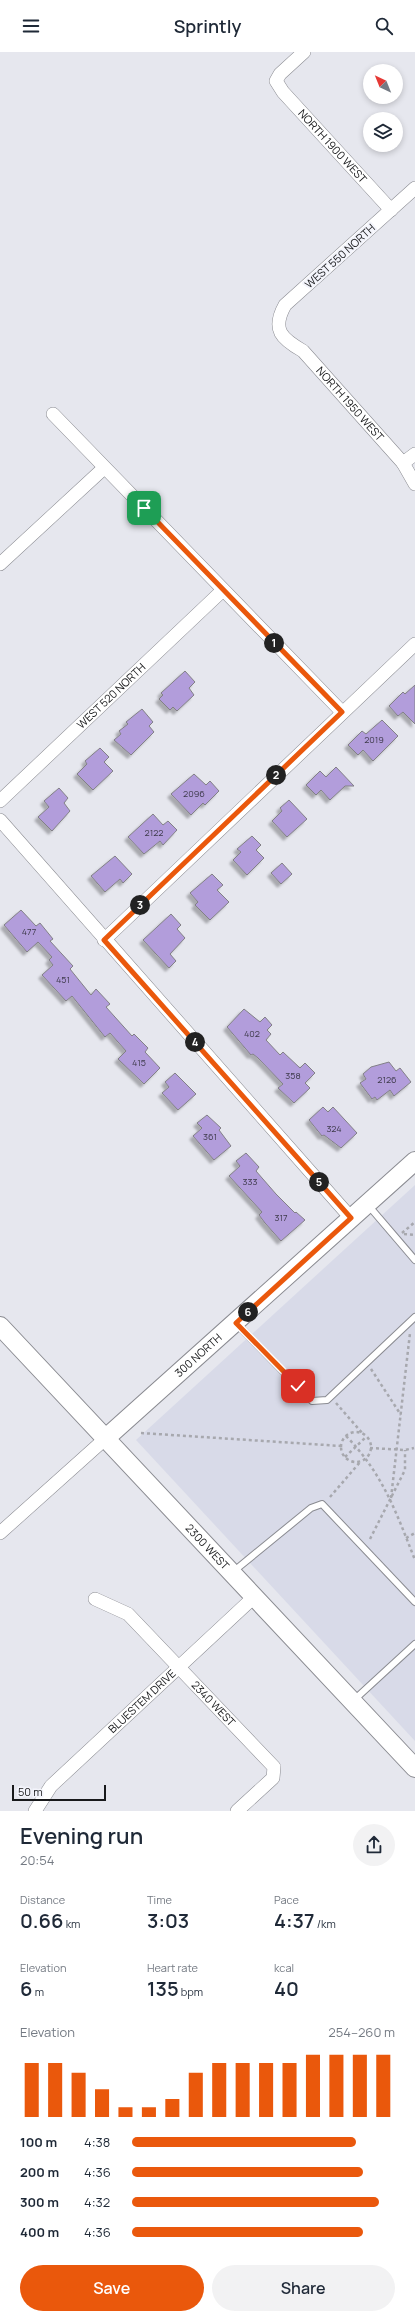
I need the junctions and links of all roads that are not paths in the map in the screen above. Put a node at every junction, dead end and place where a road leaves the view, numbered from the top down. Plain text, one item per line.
1 (304, 52) edge
2 (415, 188) edge
3 (391, 210) junction
4 (279, 331) joint
5 (53, 414) dead end
6 (415, 454) edge
7 (403, 463) junction
8 (104, 468) junction
9 (415, 484) edge
10 (0, 564) edge
11 (223, 590) junction
12 (415, 644) edge
13 (342, 712) junction
14 (0, 801) edge
15 (0, 820) edge
16 (104, 940) junction
17 (415, 1161) edge
18 (367, 1205) junction
19 (351, 1218) junction
20 (415, 1260) edge
21 (415, 1317) edge
22 (236, 1323) junction
23 (0, 1326) edge
24 (106, 1438) junction
25 (0, 1533) edge
26 (233, 1572) junction
27 (255, 1596) junction
28 (95, 1599) dead end
29 (415, 1602) edge
30 (415, 1644) edge
31 (180, 1667) junction
32 (352, 1701) junction
33 (415, 1768) edge
34 (35, 1811) edge
35 (237, 1811) edge

1 - 3 street, NORTH 1900 WEST
2 - 3 street, WEST 550 NORTH
3 - 4 street, WEST 550 NORTH
4 - 7 street, NORTH 1950 WEST
5 - 8 street
6 - 7 street
7 - 9 street, NORTH 1950 WEST
8 - 10 street
8 - 11 street
11 - 13 street
11 - 14 street, WEST 520 NORTH
12 - 13 street
13 - 16 street
15 - 16 street
16 - 19 street
17 - 18 main road, 300 NORTH
18 - 19 main road, 300 NORTH
18 - 20 lane
19 - 22 main road, 300 NORTH
21 - 22 lane
22 - 24 main road, 300 NORTH
23 - 24 main road, 2300 WEST
24 - 25 street, 300 NORTH
24 - 26 main road, 2300 WEST
26 - 27 main road, 2300 WEST
26 - 29 lane
27 - 31 street, BLUESTEM DRIVE
27 - 32 main road, 2300 WEST
28 - 31 street, 2340 WEST
30 - 32 lane
31 - 34 street, BLUESTEM DRIVE
31 - 35 street, 2340 WEST
32 - 33 main road, 2300 WEST

